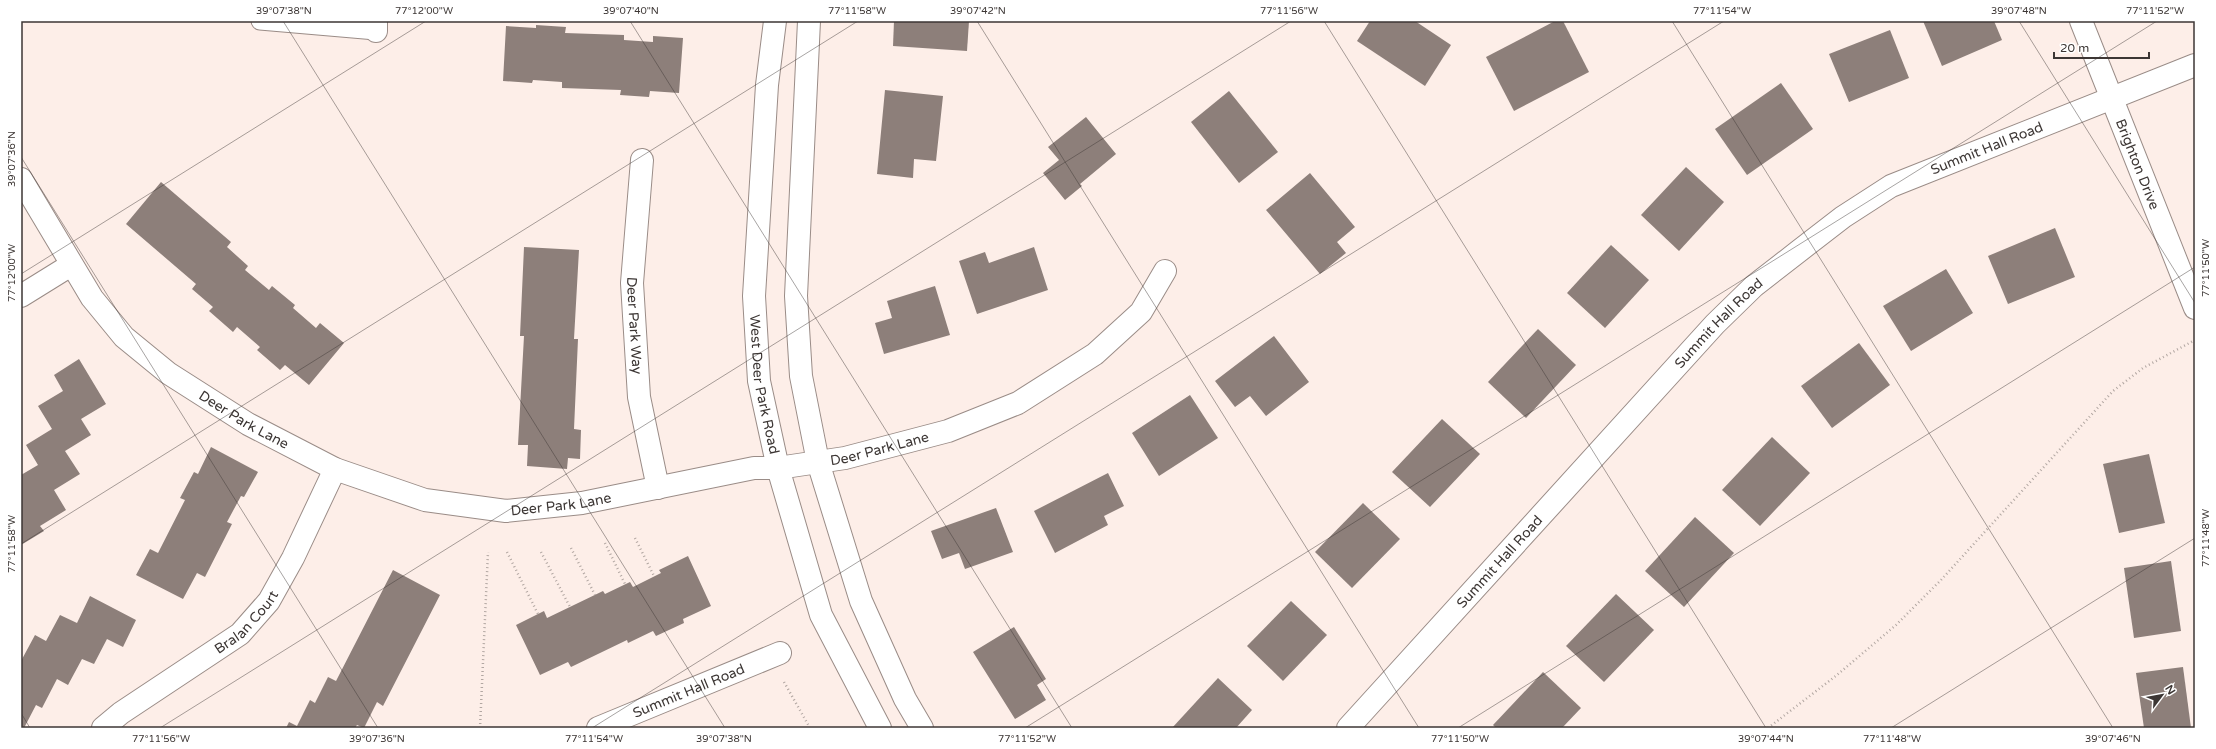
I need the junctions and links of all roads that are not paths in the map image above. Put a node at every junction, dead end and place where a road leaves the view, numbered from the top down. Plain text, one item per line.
1 (260, 21) edge
2 (775, 21) edge
3 (809, 21) edge
4 (2081, 21) edge
5 (376, 26) edge
6 (2195, 65) edge
7 (2112, 98) junction
8 (642, 160) dead end
9 (21, 179) edge
10 (71, 265) junction
11 (1165, 271) dead end
12 (21, 296) edge
13 (2195, 308) edge
14 (818, 462) junction
15 (778, 468) junction
16 (335, 469) junction
17 (658, 488) junction
18 (775, 655) road end
19 (103, 728) edge
20 (598, 728) edge
21 (880, 728) edge
22 (922, 728) edge
23 (1348, 728) edge

1 - 5 lane
2 - 15 street, West Deer Park Road
3 - 14 street
4 - 7 street, Brighton Drive
6 - 7 street, Summit Hall Road
7 - 13 street, Brighton Drive
7 - 23 street, Summit Hall Road
8 - 17 street, Deer Park Way
9 - 10 street, Deer Park Lane
10 - 12 street
10 - 16 street, Deer Park Lane
11 - 14 street, Deer Park Lane
14 - 15 street, Deer Park Lane
14 - 22 street
15 - 17 street, Deer Park Lane
15 - 21 street, West Deer Park Road
16 - 17 street, Deer Park Lane
16 - 19 street, Bralan Court
18 - 20 street, Summit Hall Road

